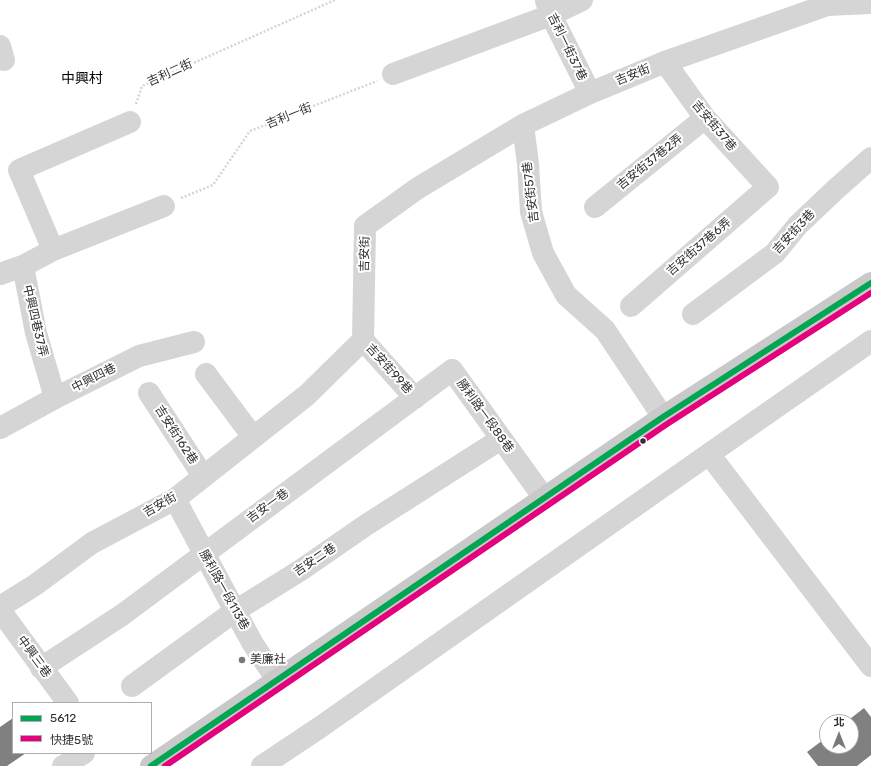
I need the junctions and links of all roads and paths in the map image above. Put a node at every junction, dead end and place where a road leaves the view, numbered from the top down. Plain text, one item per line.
1 (335, 0) edge
2 (582, 0) edge
3 (871, 3) edge
4 (548, 7) edge
5 (665, 62) junction
6 (393, 74) joint
7 (590, 93) junction
8 (705, 118) junction
9 (130, 122) joint
10 (523, 126) junction
11 (871, 158) edge
12 (768, 187) joint
13 (164, 206) joint
14 (595, 207) dead end
15 (53, 250) junction
16 (22, 266) junction
17 (0, 274) edge
18 (871, 284) edge
19 (631, 306) dead end
20 (693, 314) dead end
21 (363, 340) junction
22 (871, 341) edge
23 (194, 342) dead end
24 (206, 374) dead end
25 (149, 393) dead end
26 (55, 398) junction
27 (415, 398) junction
28 (663, 417) junction
29 (0, 428) edge
30 (253, 437) junction
31 (501, 439) junction
32 (709, 454) junction
33 (203, 476) junction
34 (544, 498) junction
35 (175, 499) junction
36 (204, 553) junction
37 (0, 609) edge
38 (235, 611) junction
39 (871, 666) edge
40 (42, 668) junction
41 (277, 680) junction
42 (132, 686) dead end
43 (67, 702) edge
44 (82, 754) edge
45 (63, 766) edge
46 (151, 766) edge
47 (262, 766) edge

1 - 9 path, 吉利二街
2 - 4 street
3 - 5 street, 吉安街
4 - 6 street
4 - 7 street, 吉利一街37巷
5 - 7 street, 吉安街
5 - 8 street, 吉安街37巷
6 - 13 path, 吉利一街
7 - 10 street, 吉安街
8 - 12 street, 吉安街37巷
8 - 14 street, 吉安街37巷2弄
9 - 15 street
10 - 21 street, 吉安街
10 - 28 street, 吉安街57巷
11 - 20 street, 吉安街3巷
12 - 19 street, 吉安街37巷6弄
13 - 15 street
15 - 16 street
16 - 17 street
16 - 26 street, 中興四巷37弄
18 - 28 main road
21 - 27 street, 吉安街99巷
21 - 30 street, 吉安街
22 - 32 street
23 - 26 street, 中興四巷
24 - 30 street
25 - 33 street, 吉安街162巷
26 - 29 street, 中興四巷
27 - 31 street, 勝利路一段88巷
27 - 36 street, 吉安一巷
28 - 34 main road
30 - 33 street, 吉安街
31 - 34 street, 勝利路一段88巷
31 - 38 street, 吉安二巷
32 - 39 street
32 - 47 street
33 - 35 street, 吉安街
34 - 41 main road
35 - 36 street, 勝利路一段113巷
35 - 37 street, 吉安街
36 - 38 street, 勝利路一段113巷
36 - 40 street, 吉安一巷
37 - 40 street, 中興三巷
38 - 41 street, 勝利路一段113巷
38 - 42 street, 吉安二巷
40 - 43 street, 中興三巷
41 - 46 main road
44 - 45 street

